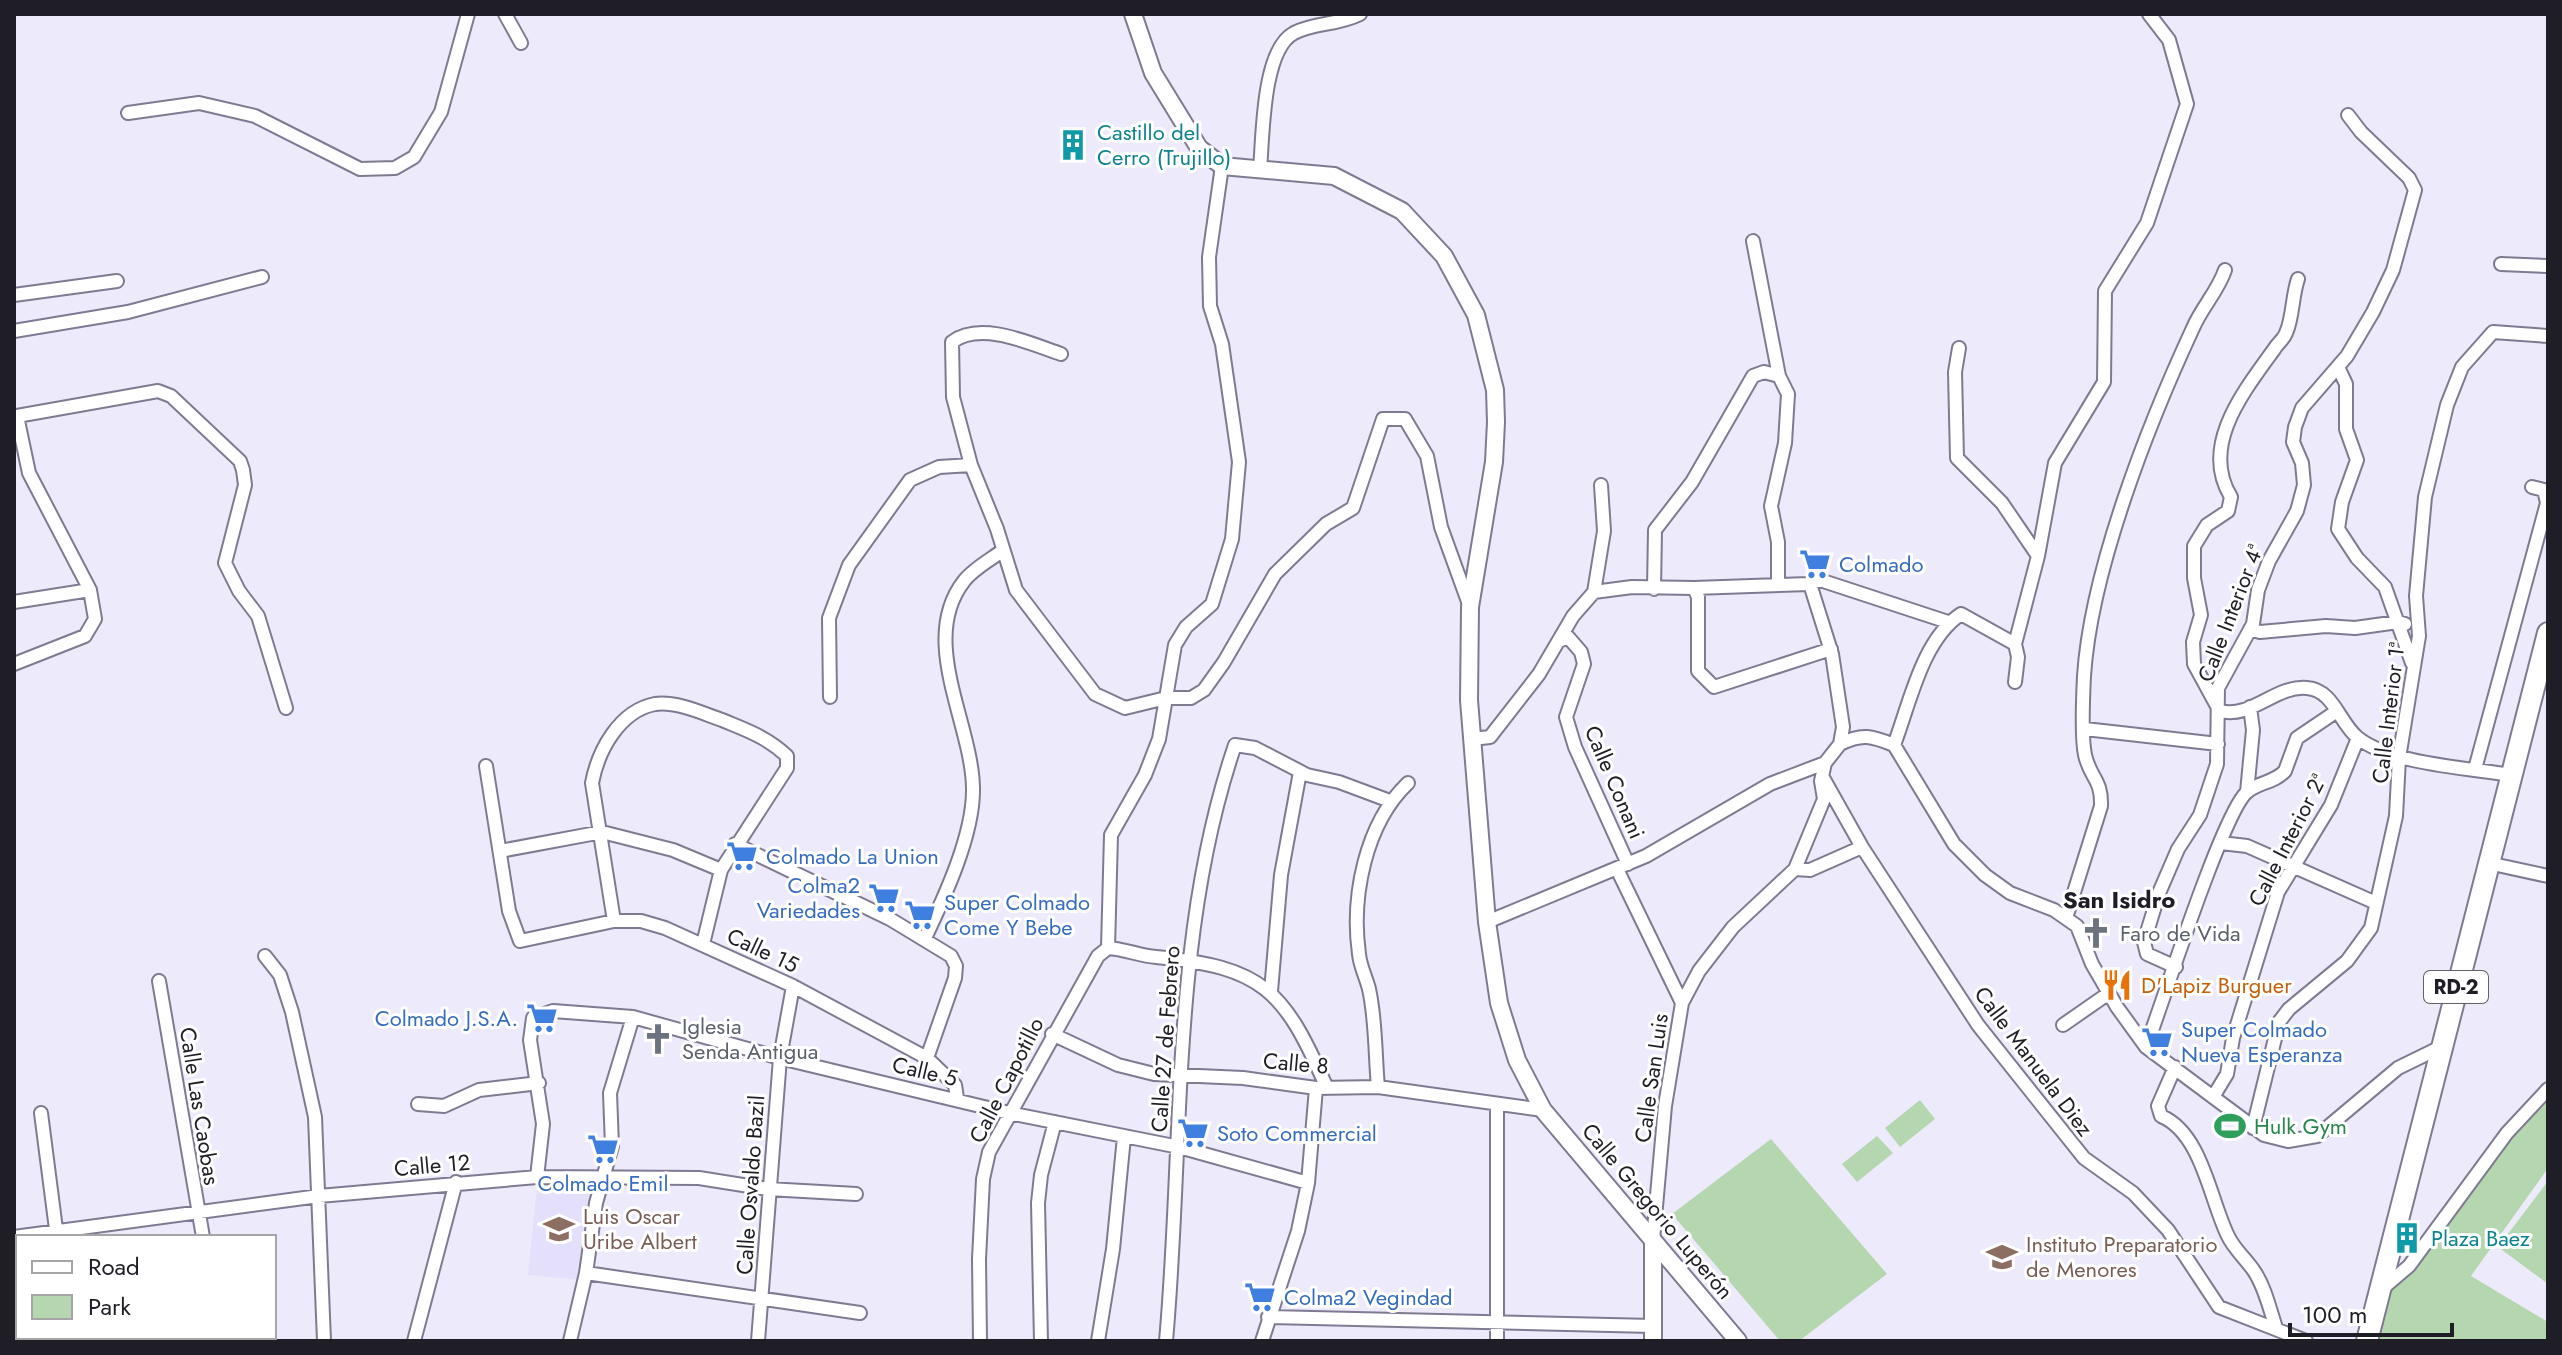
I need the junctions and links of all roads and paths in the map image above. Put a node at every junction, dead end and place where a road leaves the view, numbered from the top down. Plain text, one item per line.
1 (468, 14) edge
2 (505, 14) edge
3 (1133, 14) edge
4 (1360, 14) edge
5 (2149, 14) edge
6 (521, 43) dead end
7 (128, 113) dead end
8 (2348, 115) dead end
9 (1222, 166) junction
10 (1260, 169) junction
11 (1753, 241) dead end
12 (2501, 264) dead end
13 (2548, 266) edge
14 (2225, 270) dead end
15 (262, 277) dead end
16 (2298, 279) dead end
17 (117, 281) dead end
18 (14, 295) edge
19 (14, 331) edge
20 (2548, 336) edge
21 (1959, 348) dead end
22 (1061, 354) dead end
23 (2338, 367) junction
24 (1779, 376) junction
25 (15, 416) edge
26 (971, 465) junction
27 (29, 473) junction
28 (14, 478) edge
29 (1601, 485) dead end
30 (2532, 487) dead end
31 (1002, 551) junction
32 (2038, 556) junction
33 (1778, 584) junction
34 (1810, 584) junction
35 (1694, 588) junction
36 (1654, 589) junction
37 (90, 590) junction
38 (1594, 592) junction
39 (14, 602) edge
40 (1470, 607) junction
41 (1948, 622) junction
42 (2398, 622) junction
43 (2250, 629) junction
44 (2548, 633) edge
45 (2419, 636) junction
46 (1559, 641) junction
47 (2015, 644) junction
48 (1831, 649) junction
49 (14, 664) edge
50 (2413, 666) junction
51 (2015, 682) dead end
52 (830, 697) dead end
53 (1166, 698) junction
54 (2250, 707) junction
55 (286, 708) dead end
56 (2220, 711) junction
57 (2337, 711) junction
58 (2085, 729) junction
59 (2358, 738) junction
60 (1472, 739) junction
61 (1840, 744) junction
62 (2218, 744) junction
63 (1894, 745) junction
64 (2399, 758) junction
65 (1825, 763) junction
66 (486, 766) dead end
67 (2475, 769) junction
68 (1300, 772) junction
69 (2511, 775) junction
70 (1822, 776) junction
71 (1408, 783) dead end
72 (2247, 792) junction
73 (1390, 801) junction
74 (602, 832) junction
75 (2221, 843) junction
76 (735, 844) junction
77 (1862, 847) junction
78 (500, 851) junction
79 (2488, 863) junction
80 (1622, 866) junction
81 (2294, 866) junction
82 (1795, 869) junction
83 (721, 870) junction
84 (2548, 876) edge
85 (2376, 903) junction
86 (2066, 918) junction
87 (614, 921) junction
88 (1487, 922) junction
89 (925, 938) junction
90 (703, 944) junction
91 (1108, 948) junction
92 (265, 956) dead end
93 (1188, 960) junction
94 (2176, 967) junction
95 (159, 981) dead end
96 (793, 986) junction
97 (1271, 991) junction
98 (2109, 993) junction
99 (1682, 1003) junction
100 (633, 1017) junction
101 (2063, 1025) dead end
102 (1052, 1034) junction
103 (2146, 1047) junction
104 (2441, 1047) junction
105 (780, 1058) junction
106 (927, 1058) junction
107 (2175, 1067) junction
108 (1183, 1074) junction
109 (539, 1083) junction
110 (1321, 1087) junction
111 (1378, 1087) junction
112 (2548, 1089) edge
113 (2213, 1097) junction
114 (957, 1098) junction
115 (418, 1104) dead end
116 (1497, 1105) junction
117 (1543, 1110) junction
118 (41, 1113) dead end
119 (1009, 1113) junction
120 (1055, 1122) junction
121 (2253, 1128) junction
122 (1124, 1137) junction
123 (1179, 1147) junction
124 (607, 1175) junction
125 (537, 1177) junction
126 (456, 1182) junction
127 (1308, 1183) junction
128 (768, 1189) junction
129 (856, 1194) dead end
130 (319, 1196) junction
131 (198, 1215) junction
132 (55, 1234) edge
133 (203, 1235) edge
134 (1653, 1240) junction
135 (586, 1273) junction
136 (2379, 1291) junction
137 (762, 1298) junction
138 (860, 1313) dead end
139 (1268, 1317) junction
140 (1497, 1320) junction
141 (2280, 1333) edge
142 (1653, 1334) edge
143 (324, 1341) edge
144 (414, 1341) edge
145 (570, 1341) edge
146 (758, 1341) edge
147 (980, 1341) edge
148 (1041, 1341) edge
149 (1098, 1341) edge
150 (1166, 1341) edge
151 (1262, 1341) edge
152 (1497, 1341) edge
153 (1738, 1341) edge
154 (2306, 1341) edge
155 (2367, 1341) edge

1 - 7 street
2 - 6 street
3 - 9 street
4 - 10 street
5 - 32 street
8 - 23 street, Calle Interior 4ª
9 - 10 street, Calle Gregorio Luperón
9 - 53 street
10 - 40 street, Calle Gregorio Luperón
11 - 24 street
12 - 13 street
14 - 58 street
15 - 19 street
16 - 56 street
17 - 18 street
20 - 45 street, Calle Interior 1ª
21 - 32 street
22 - 26 street
23 - 42 street
23 - 43 street, Calle Interior 4ª
24 - 33 street
24 - 36 street
25 - 27 street
25 - 55 street
26 - 31 street
26 - 52 street
27 - 28 street
27 - 37 street
29 - 38 street
30 - 67 street
31 - 53 street
31 - 89 street
32 - 47 street
33 - 34 street
33 - 35 street
34 - 41 street
34 - 48 street
35 - 36 street
35 - 48 street
36 - 38 street
37 - 39 street
37 - 49 street
38 - 46 street
40 - 53 street
40 - 60 street, Calle Gregorio Luperón
41 - 47 street
41 - 63 street
42 - 43 street
42 - 45 street
42 - 50 street
43 - 56 street, Calle Interior 4ª
44 - 69 main road, RD-2
45 - 50 street, Calle Interior 1ª
46 - 60 street
46 - 80 street, Calle Conani
47 - 51 street
48 - 61 street
50 - 64 street, Calle Interior 1ª
53 - 91 street
54 - 56 street
54 - 57 street
54 - 72 street
56 - 62 street, Calle Interior 4ª
57 - 59 street
57 - 72 street
58 - 62 street
58 - 86 street
59 - 64 street
59 - 81 street, Calle Interior 2ª
60 - 88 street, Calle Gregorio Luperón
61 - 63 street
61 - 65 street
62 - 94 street, Calle Interior 4ª
63 - 86 street
64 - 67 street
64 - 85 street, Calle Interior 1ª
65 - 70 street
65 - 80 street
66 - 78 street
67 - 69 street
68 - 73 street
68 - 93 street, Calle 27 de Febrero
68 - 97 street
69 - 79 main road, RD-2
70 - 77 street, Calle Manuela Diez
70 - 82 street
71 - 73 street
72 - 75 street
73 - 111 street
74 - 76 street
74 - 78 street
74 - 83 street
74 - 87 street
75 - 81 street
75 - 94 street
76 - 83 street
76 - 89 street
77 - 82 street
77 - 141 street, Calle Manuela Diez
78 - 87 street, Calle 15
79 - 84 street
79 - 104 main road, RD-2
80 - 88 street
80 - 99 street, Calle Conani
81 - 85 street
81 - 113 street, Calle Interior 2ª
82 - 99 street, Calle San Luis
83 - 90 street
85 - 121 street, Calle Interior 1ª
86 - 98 street
87 - 90 street, Calle 15
88 - 117 street, Calle Gregorio Luperón
89 - 106 street
90 - 96 street, Calle 15
91 - 93 street
91 - 102 street, Calle Capotillo
92 - 130 street
93 - 97 street
93 - 108 street, Calle 27 de Febrero
94 - 103 street
95 - 131 street, Calle Las Caobas
96 - 105 street, Calle Osvaldo Bazil
96 - 106 street, Calle 15
97 - 110 street
98 - 101 street
98 - 103 street
99 - 134 street, Calle San Luis
100 - 105 street, Calle 5
100 - 109 street, Calle 5
100 - 124 street
102 - 108 street, Calle 8
102 - 119 street, Calle Capotillo
103 - 107 street
104 - 121 street
104 - 136 main road, RD-2
105 - 114 street, Calle 5
105 - 128 street, Calle Osvaldo Bazil
106 - 114 street, Calle 15
107 - 113 street
107 - 141 street
108 - 110 street, Calle 8
108 - 123 street, Calle 27 de Febrero
109 - 115 street
109 - 125 street
110 - 111 street, Calle 8
110 - 127 street
111 - 116 street, Calle 8
112 - 136 street
113 - 121 street
114 - 119 street, Calle 5
116 - 117 street, Calle 8
116 - 140 street
117 - 134 street, Calle Gregorio Luperón
118 - 132 street
119 - 120 street, Calle 5
119 - 147 street, Calle Capotillo
120 - 122 street, Calle 5
120 - 148 street
122 - 123 street, Calle 5
122 - 149 street
123 - 127 street, Calle 5
123 - 150 street, Calle 27 de Febrero
124 - 125 street, Calle 12
124 - 128 street, Calle 12
124 - 135 street
125 - 126 street, Calle 12
126 - 130 street, Calle 12
126 - 144 street
127 - 139 street
128 - 129 street, Calle 12
128 - 137 street, Calle Osvaldo Bazil
130 - 131 street, Calle 12
130 - 143 street
131 - 132 street, Calle 12
131 - 133 street, Calle Las Caobas
134 - 142 street
134 - 153 street, Calle Gregorio Luperón
135 - 137 street
135 - 145 street
136 - 155 main road, RD-2
137 - 138 street
137 - 146 street, Calle Osvaldo Bazil
139 - 140 street
139 - 151 street
140 - 142 street
140 - 152 street
141 - 154 street, Calle Manuela Diez

